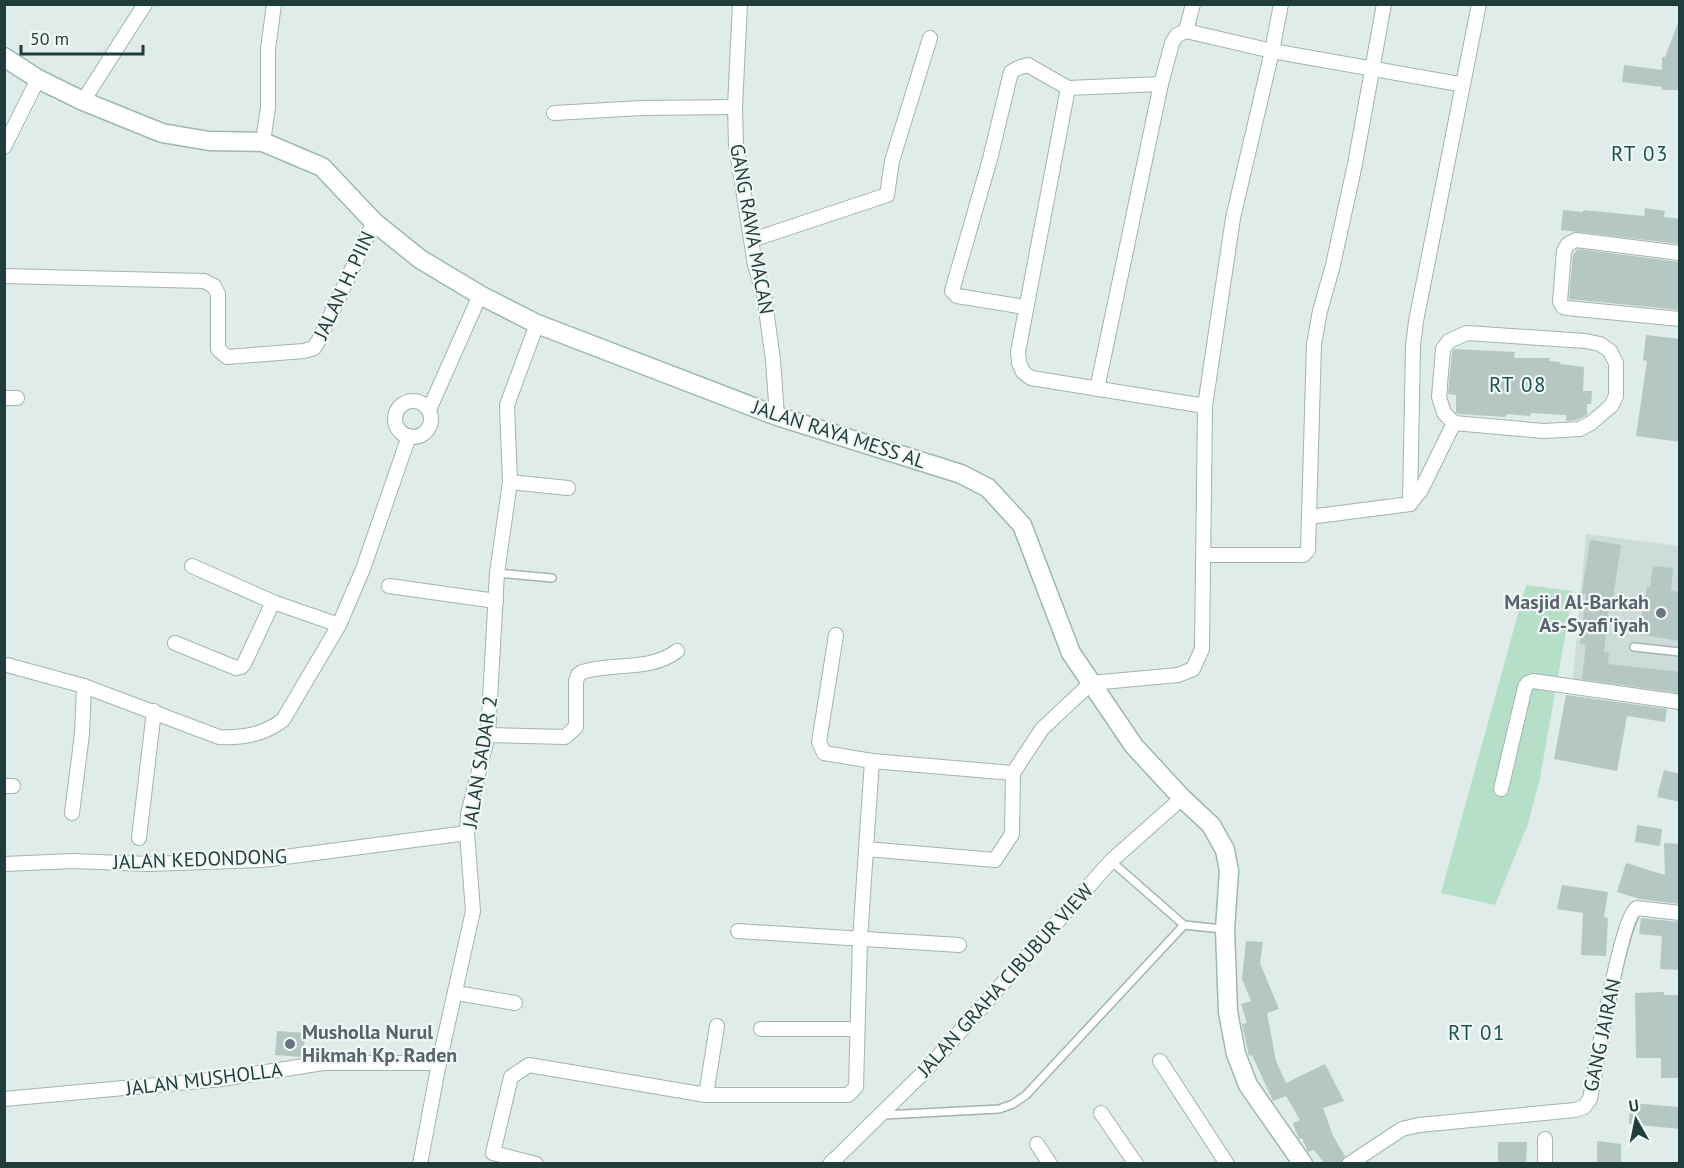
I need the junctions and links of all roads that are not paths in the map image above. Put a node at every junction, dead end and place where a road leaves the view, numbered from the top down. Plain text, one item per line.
1 (146, 4) edge
2 (274, 4) edge
3 (740, 4) edge
4 (1192, 4) edge
5 (1281, 4) edge
6 (1384, 4) edge
7 (1479, 4) edge
8 (1186, 31) junction
9 (930, 38) dead end
10 (1272, 51) junction
11 (4, 57) edge
12 (1373, 70) junction
13 (38, 79) junction
14 (1161, 84) junction
15 (1462, 87) junction
16 (1068, 88) junction
17 (83, 101) junction
18 (735, 107) junction
19 (554, 113) dead end
20 (263, 142) junction
21 (4, 147) edge
22 (374, 222) junction
23 (752, 240) junction
24 (1680, 253) edge
25 (4, 276) edge
26 (480, 295) junction
27 (1025, 307) junction
28 (1680, 319) edge
29 (537, 324) junction
30 (1097, 389) junction
31 (1205, 406) junction
32 (429, 410) junction
33 (777, 416) junction
34 (1454, 423) junction
35 (409, 436) junction
36 (510, 482) junction
37 (568, 488) dead end
38 (1410, 504) junction
39 (1309, 517) junction
40 (1204, 555) junction
41 (192, 566) dead end
42 (497, 573) junction
43 (552, 578) dead end
44 (390, 586) dead end
45 (496, 601) junction
46 (273, 602) junction
47 (339, 625) junction
48 (836, 635) dead end
49 (175, 642) dead end
50 (1634, 647) dead end
51 (677, 651) dead end
52 (1680, 652) edge
53 (7, 665) dead end
54 (1091, 682) junction
55 (84, 686) junction
56 (1680, 702) edge
57 (154, 711) junction
58 (488, 735) junction
59 (872, 761) junction
60 (1013, 773) junction
61 (1501, 789) dead end
62 (1182, 798) junction
63 (72, 813) dead end
64 (467, 833) junction
65 (139, 838) dead end
66 (866, 849) junction
67 (1111, 861) junction
68 (4, 864) edge
69 (1680, 913) edge
70 (1184, 926) junction
71 (1225, 929) junction
72 (738, 931) dead end
73 (860, 940) junction
74 (959, 945) dead end
75 (456, 993) junction
76 (515, 1003) dead end
77 (717, 1026) dead end
78 (761, 1029) dead end
79 (856, 1029) junction
80 (1160, 1061) dead end
81 (439, 1063) junction
82 (706, 1095) junction
83 (4, 1099) edge
84 (1101, 1113) dead end
85 (882, 1115) junction
86 (1545, 1139) dead end
87 (1037, 1144) dead end
88 (492, 1158) edge
89 (420, 1164) edge
90 (536, 1164) edge
91 (830, 1164) edge
92 (1050, 1164) edge
93 (1136, 1164) edge
94 (1227, 1164) edge
95 (1303, 1164) edge
96 (1349, 1164) edge
97 (1545, 1164) edge

1 - 17 street
2 - 20 street
3 - 18 street, GANG RAWA MACAN
4 - 8 street
5 - 10 street
6 - 12 street
7 - 15 street
8 - 10 street
8 - 14 street
9 - 23 street
10 - 12 street
10 - 31 street
11 - 13 street, JALAN RAYA MESS AL
12 - 15 street
12 - 39 street
13 - 17 street, JALAN RAYA MESS AL
13 - 21 street
14 - 16 street
14 - 30 street
15 - 38 street
16 - 27 street
16 - 27 street
17 - 20 street, JALAN RAYA MESS AL
18 - 19 street
18 - 23 street, GANG RAWA MACAN
20 - 22 street, JALAN RAYA MESS AL
22 - 25 street, JALAN H. PIIN
22 - 26 street, JALAN RAYA MESS AL
23 - 33 street, GANG RAWA MACAN
24 - 28 street
26 - 29 street, JALAN RAYA MESS AL
26 - 32 street
27 - 30 street
29 - 33 street, JALAN RAYA MESS AL
29 - 36 street, JALAN SADAR 2
30 - 31 street
31 - 40 street
32 - 35 street
32 - 35 street
33 - 54 street, JALAN RAYA MESS AL
34 - 34 street
34 - 38 street
35 - 47 street
36 - 37 street
36 - 42 street, JALAN SADAR 2
38 - 39 street
39 - 40 street
40 - 54 street
41 - 46 street
42 - 43 lane
42 - 45 street, JALAN SADAR 2
44 - 45 street
45 - 58 street, JALAN SADAR 2
46 - 47 street
46 - 49 street
47 - 57 street
48 - 59 street
50 - 52 lane
51 - 58 street
53 - 55 street
54 - 60 street
54 - 62 street, JALAN RAYA MESS AL
55 - 57 street
55 - 63 street
56 - 61 street
57 - 65 street
58 - 64 street, JALAN SADAR 2
59 - 60 street
59 - 66 street
60 - 66 street
62 - 67 street, JALAN GRAHA CIBUBUR VIEW
62 - 71 street, JALAN RAYA MESS AL
64 - 68 street, JALAN KEDONDONG
64 - 75 street, JALAN SADAR 2
66 - 73 street
67 - 70 lane
67 - 85 street, JALAN GRAHA CIBUBUR VIEW
69 - 96 street, GANG JAIRAN
70 - 71 lane
70 - 85 lane
71 - 95 street, JALAN RAYA MESS AL
72 - 73 street
73 - 74 street
73 - 79 street
75 - 76 street
75 - 81 street, JALAN SADAR 2
77 - 82 street
78 - 79 street
79 - 82 street
80 - 94 street
81 - 83 street, JALAN MUSHOLLA
81 - 89 street, JALAN SADAR 2
82 - 88 street
84 - 93 street
85 - 91 street, JALAN GRAHA CIBUBUR VIEW
86 - 97 street
87 - 92 street
88 - 90 street

